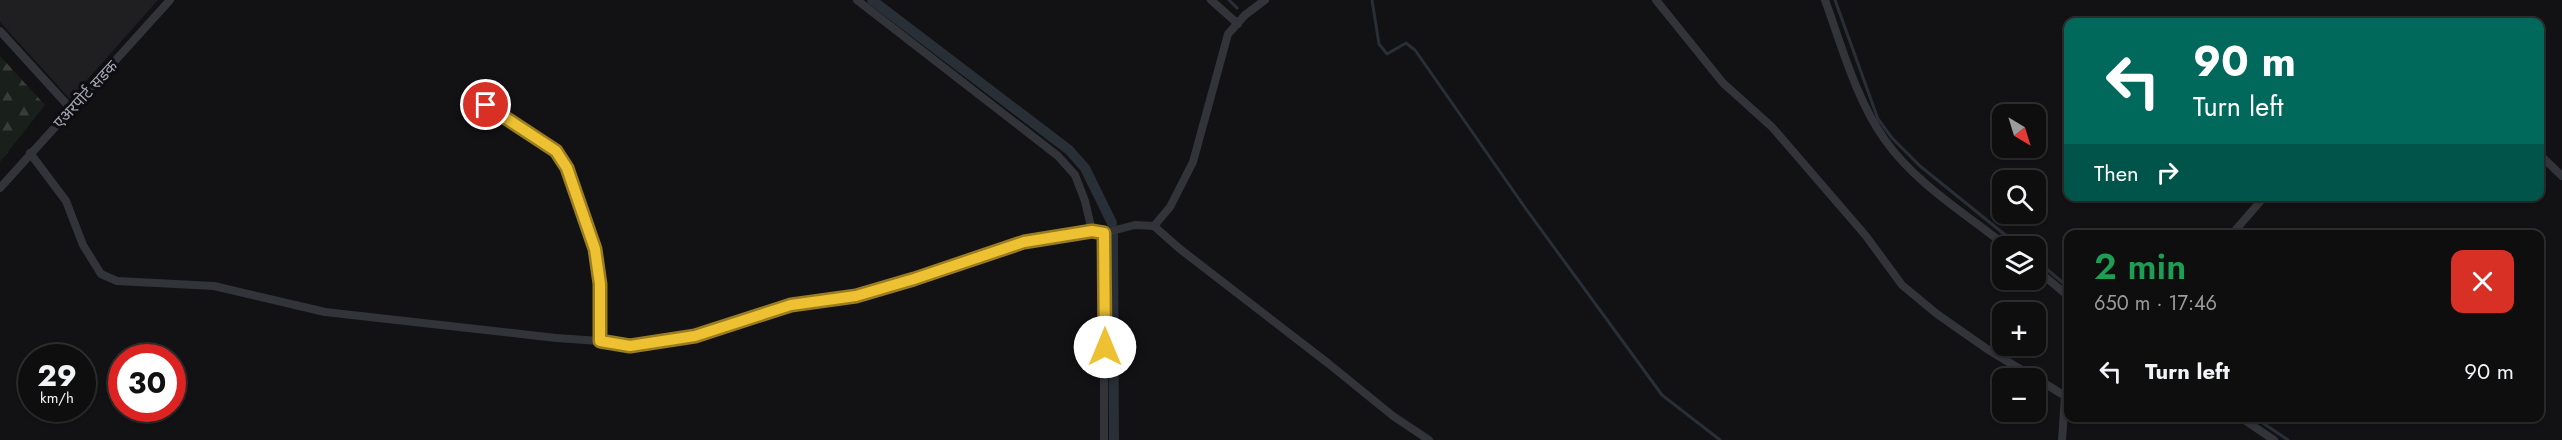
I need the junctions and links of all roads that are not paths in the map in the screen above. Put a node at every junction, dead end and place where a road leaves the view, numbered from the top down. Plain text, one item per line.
1 (170, 0) edge
2 (857, 0) edge
3 (1211, 0) edge
4 (1265, 0) edge
5 (1656, 0) edge
6 (1825, 0) edge
7 (1238, 24) junction
8 (0, 31) edge
9 (486, 105) dead end
10 (72, 110) junction
11 (30, 153) junction
12 (2544, 159) edge
13 (2562, 176) edge
14 (0, 189) edge
15 (2261, 201) edge
16 (1154, 226) junction
17 (2235, 230) edge
18 (1092, 231) junction
19 (1104, 233) junction
20 (1993, 236) edge
21 (2046, 277) edge
22 (2064, 293) edge
23 (600, 341) junction
24 (2019, 368) edge
25 (2046, 383) edge
26 (2064, 392) edge
27 (2064, 421) edge
28 (2247, 422) edge
29 (1104, 440) edge
30 (1430, 440) edge
31 (2062, 440) edge
32 (2274, 440) edge

1 - 10 street, एअरपोर्ट सडक
2 - 18 street
3 - 7 street
4 - 7 street
5 - 24 street
6 - 20 street
7 - 16 street
8 - 10 street
9 - 23 street
10 - 11 street, एअरपोर्ट सडक
11 - 14 street, एअरपोर्ट सडक
11 - 23 street
12 - 13 street
15 - 17 street
16 - 19 street
16 - 30 street
18 - 19 street
18 - 23 street
19 - 29 street
21 - 22 street
25 - 26 street
27 - 31 street
28 - 32 street

